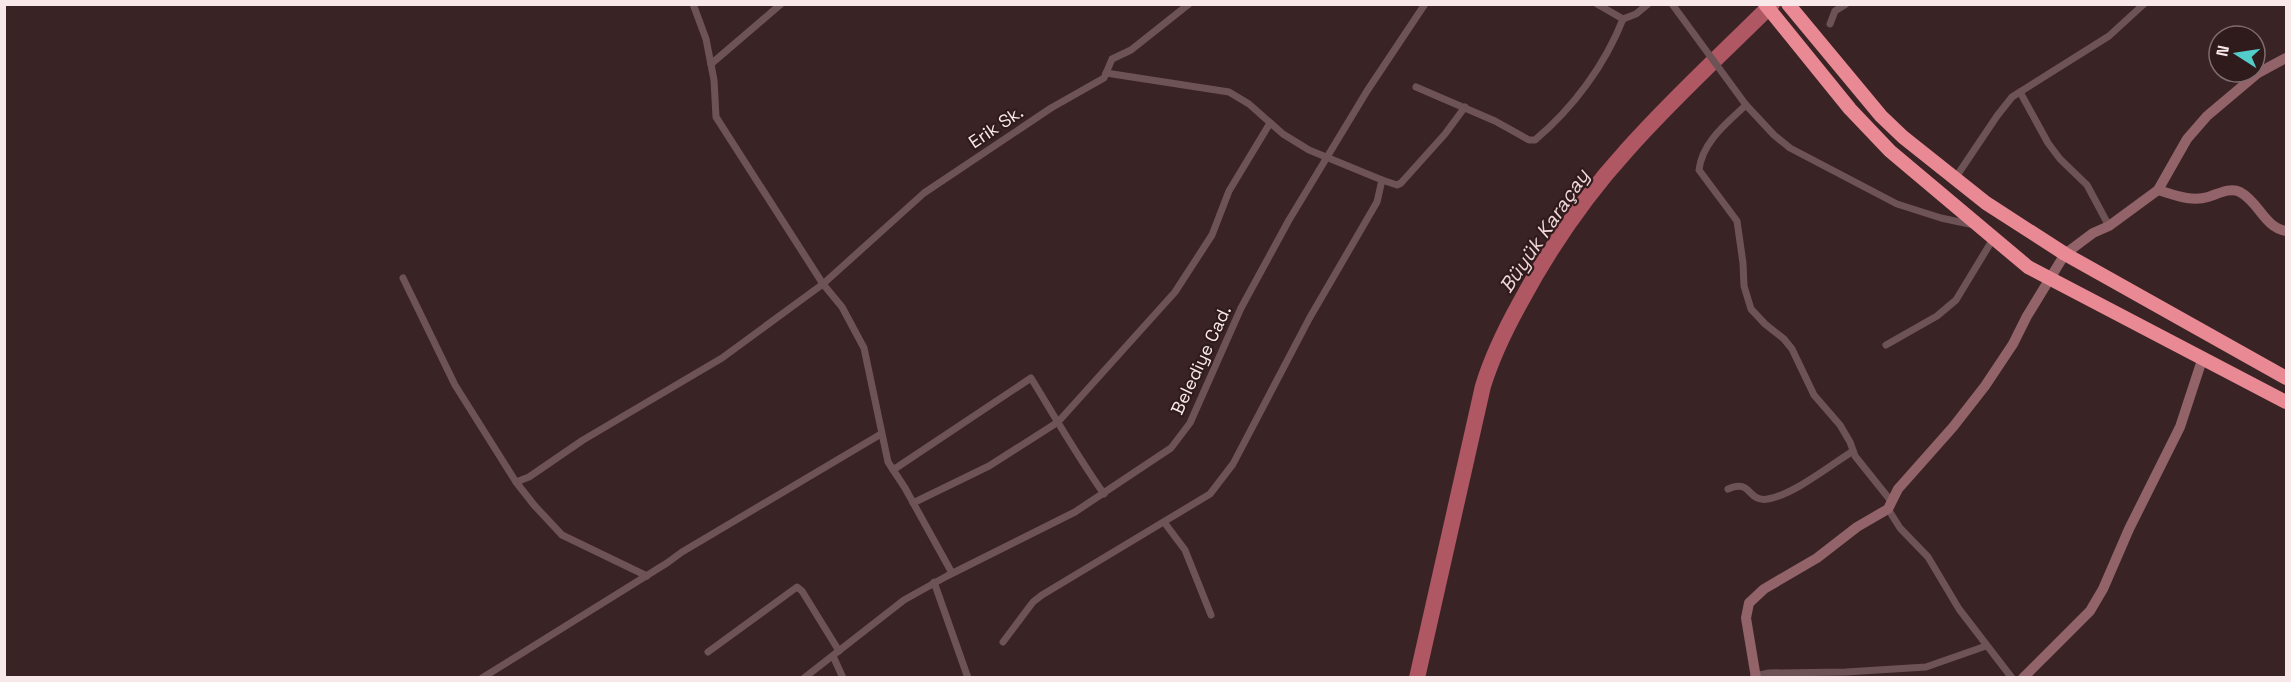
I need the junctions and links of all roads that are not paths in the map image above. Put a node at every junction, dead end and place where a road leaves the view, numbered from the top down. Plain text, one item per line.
1 (693, 4) edge
2 (781, 4) edge
3 (1190, 4) edge
4 (1425, 4) edge
5 (1597, 4) edge
6 (1648, 4) edge
7 (1672, 4) edge
8 (1766, 4) edge
9 (1788, 4) edge
10 (1846, 4) edge
11 (2144, 4) edge
12 (1623, 19) junction
13 (1830, 24) dead end
14 (2286, 58) edge
15 (711, 64) junction
16 (1106, 73) junction
17 (1416, 87) dead end
18 (2020, 92) junction
19 (1746, 105) junction
20 (1465, 107) junction
21 (1270, 123) junction
22 (1327, 158) junction
23 (1956, 177) junction
24 (1383, 180) junction
25 (2158, 190) junction
26 (1976, 225) junction
27 (2109, 226) junction
28 (2286, 231) edge
29 (1993, 239) junction
30 (2065, 254) junction
31 (403, 278) dead end
32 (2049, 278) junction
33 (823, 285) junction
34 (1886, 345) dead end
35 (2203, 357) junction
36 (2286, 378) edge
37 (2286, 402) edge
38 (1058, 422) junction
39 (881, 434) junction
40 (1853, 451) junction
41 (893, 470) junction
42 (516, 482) junction
43 (1728, 489) dead end
44 (1104, 494) junction
45 (913, 503) junction
46 (1890, 505) junction
47 (1164, 522) junction
48 (952, 573) junction
49 (647, 576) junction
50 (934, 582) junction
51 (1211, 615) dead end
52 (1003, 642) dead end
53 (1986, 646) junction
54 (708, 652) dead end
55 (836, 654) junction
56 (1754, 677) edge
57 (482, 678) edge
58 (804, 678) edge
59 (843, 678) edge
60 (968, 678) edge
61 (2012, 678) edge
62 (2023, 678) edge

1 - 15 street
2 - 15 street
3 - 16 street, Erik Sk.
4 - 22 street, Belediye Cad.
5 - 12 street
6 - 12 street
7 - 19 street
8 - 26 highway
9 - 23 highway
10 - 13 street
11 - 18 street
12 - 20 street
14 - 25 street
15 - 33 street
16 - 21 street
16 - 33 street, Erik Sk.
17 - 20 street
18 - 23 street
18 - 27 street
19 - 26 street
19 - 40 street
20 - 24 street
21 - 22 street
21 - 38 street
22 - 24 street
22 - 44 street, Belediye Cad.
23 - 30 highway
24 - 47 street
25 - 27 street
25 - 28 street
26 - 29 highway
27 - 30 street
29 - 32 highway
29 - 34 street
30 - 32 street
30 - 36 highway
31 - 42 street
32 - 35 highway
32 - 46 street
33 - 39 street
33 - 42 street, Erik Sk.
35 - 37 highway
35 - 62 street
38 - 41 street
38 - 44 street
38 - 45 street
39 - 41 street
39 - 49 street
40 - 43 street
40 - 46 street
41 - 45 street
42 - 49 street
44 - 48 street, Belediye Cad.
45 - 48 street
46 - 53 street
46 - 56 street
47 - 51 street
47 - 52 street
48 - 50 street, Belediye Cad.
49 - 57 street
50 - 55 street, Belediye Cad.
50 - 60 street
53 - 56 street
53 - 61 street
54 - 55 street
55 - 58 street, Belediye Cad.
55 - 59 street

